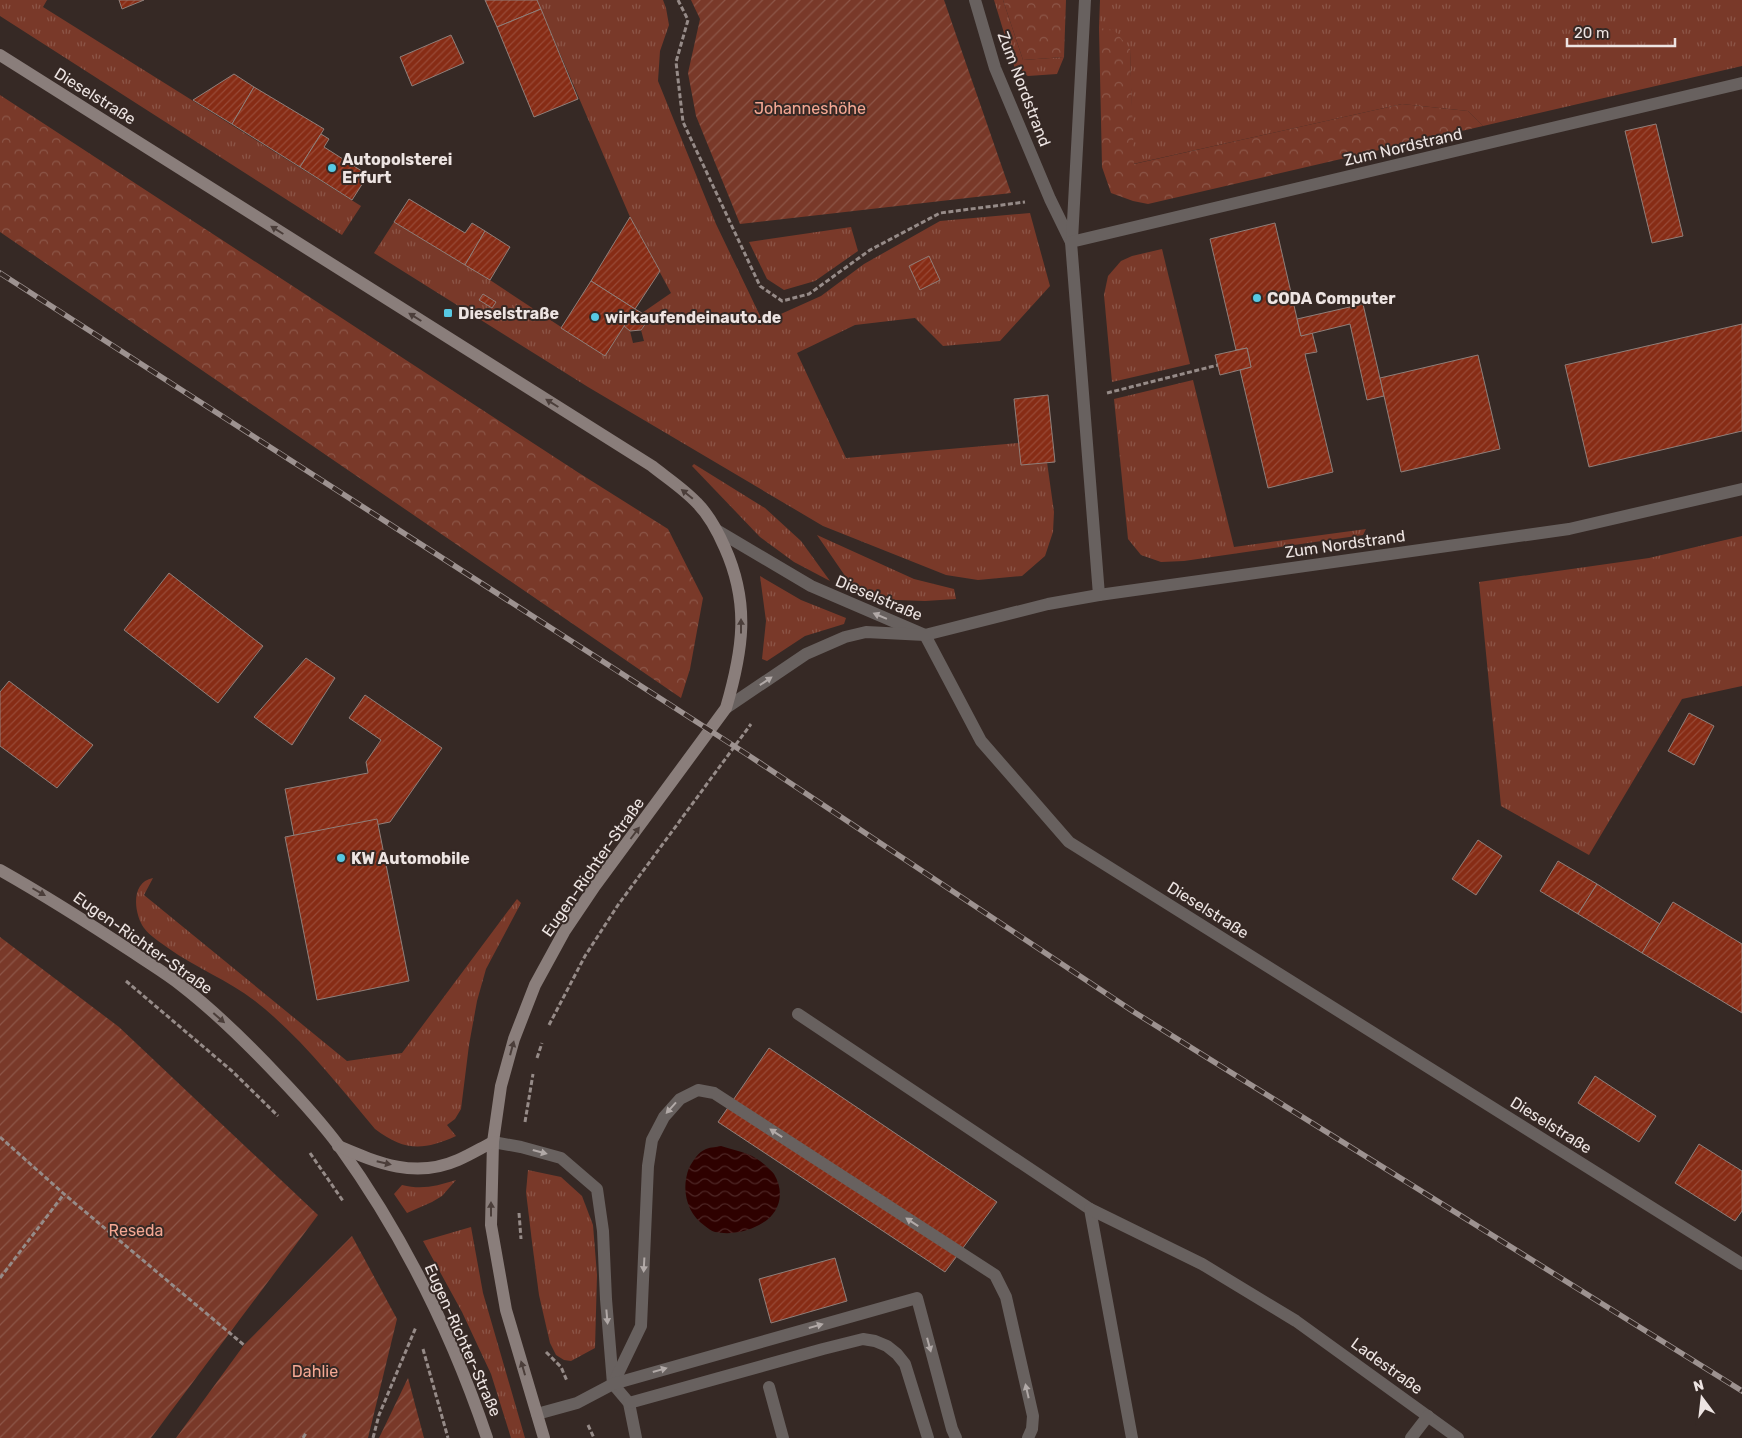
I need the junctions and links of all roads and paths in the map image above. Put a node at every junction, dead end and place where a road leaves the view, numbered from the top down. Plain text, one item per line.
1 (678, 0) edge
2 (975, 0) edge
3 (1084, 0) edge
4 (0, 56) edge
5 (1742, 83) edge
6 (1050, 199) junction
7 (1072, 242) junction
8 (1218, 365) dead end
9 (1084, 399) junction
10 (1742, 489) edge
11 (718, 531) junction
12 (1099, 594) junction
13 (925, 635) junction
14 (726, 708) junction
15 (753, 721) dead end
16 (0, 870) edge
17 (118, 976) dead end
18 (798, 1014) dead end
19 (546, 1032) dead end
20 (543, 1040) dead end
21 (536, 1064) dead end
22 (533, 1072) dead end
23 (282, 1120) dead end
24 (0, 1137) edge
25 (493, 1142) junction
26 (338, 1146) junction
27 (521, 1147) junction
28 (307, 1150) dead end
29 (64, 1194) junction
30 (345, 1204) dead end
31 (518, 1205) dead end
32 (1090, 1209) junction
33 (523, 1248) dead end
34 (1742, 1264) edge
35 (0, 1278) edge
36 (413, 1318) dead end
37 (416, 1326) junction
38 (419, 1335) dead end
39 (244, 1345) dead end
40 (422, 1345) dead end
41 (545, 1351) dead end
42 (613, 1384) junction
43 (770, 1387) dead end
44 (577, 1403) junction
45 (629, 1403) junction
46 (537, 1414) junction
47 (1428, 1416) junction
48 (306, 1433) dead end
49 (303, 1438) edge
50 (373, 1438) edge
51 (448, 1438) edge
52 (487, 1438) edge
53 (544, 1438) edge
54 (636, 1438) edge
55 (783, 1438) edge
56 (928, 1438) edge
57 (956, 1438) edge
58 (1028, 1438) edge
59 (1132, 1438) edge
60 (1411, 1438) edge
61 (1458, 1438) edge

1 - 6 path
2 - 6 street, Zum Nordstrand
3 - 7 street
11 -> 4 main road, Dieselstraße
5 - 7 street, Zum Nordstrand
6 - 7 street, Zum Nordstrand
7 - 9 street, Zum Nordstrand
8 - 9 path
9 - 12 street, Zum Nordstrand
10 - 12 street, Zum Nordstrand
13 -> 11 street, Dieselstraße
14 -> 11 main road, Dieselstraße
12 - 13 street, Zum Nordstrand
14 -> 13 street, Zum Nordstrand
13 - 34 street, Dieselstraße
25 -> 14 main road, Eugen-Richter-Straße
15 - 19 path
16 -> 26 main road, Eugen-Richter-Straße
17 - 23 path
18 - 32 street, Ladestraße
20 - 21 path
22 - 27 path
24 - 29 path
26 -> 25 main road
25 - 27 street
46 -> 25 main road, Eugen-Richter-Straße
26 - 52 main road, Eugen-Richter-Straße
27 -> 42 street
28 - 30 path
29 - 35 path
29 - 39 path
31 - 33 path
32 - 47 street, Ladestraße
32 - 59 street
36 - 37 path
37 - 38 path
37 - 50 path
40 - 51 path
41 - 44 path
42 - 44 street
42 - 45 street
42 -> 57 street
58 -> 42 street
43 - 55 street
44 - 46 street
45 - 54 street
45 - 56 street
46 - 53 main road, Eugen-Richter-Straße
47 - 60 street
47 - 61 street, Ladestraße
48 - 49 path

